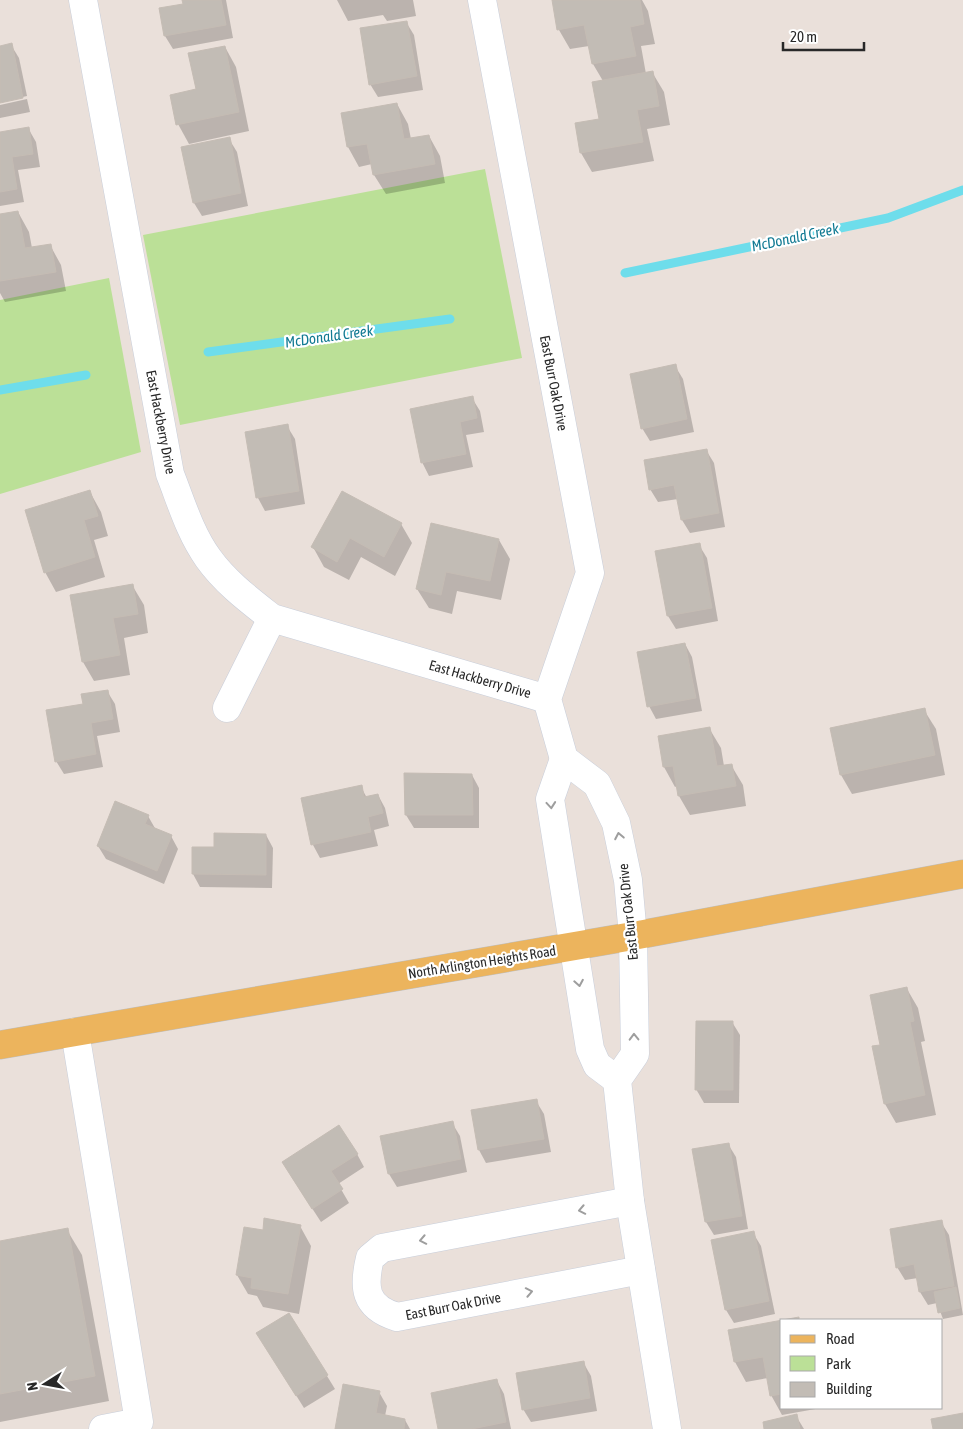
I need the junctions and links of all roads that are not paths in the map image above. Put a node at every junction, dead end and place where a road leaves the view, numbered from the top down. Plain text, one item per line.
1 (83, 0) edge
2 (482, 0) edge
3 (272, 618) junction
4 (547, 699) junction
5 (227, 708) dead end
6 (564, 759) junction
7 (963, 874) edge
8 (634, 936) junction
9 (572, 947) junction
10 (75, 1032) junction
11 (0, 1045) edge
12 (617, 1080) junction
13 (630, 1200) junction
14 (641, 1270) junction
15 (102, 1429) edge
16 (667, 1429) edge

1 - 3 street, East Hackberry Drive
2 - 4 street, East Burr Oak Drive
3 - 4 street, East Hackberry Drive
3 - 5 street
4 - 6 street
8 -> 6 street, East Burr Oak Drive
6 -> 9 street
7 - 8 main road, North Arlington Heights Road
8 - 9 main road, North Arlington Heights Road
12 -> 8 street, East Burr Oak Drive
9 - 10 main road, North Arlington Heights Road
9 -> 12 street
10 - 11 main road, North Arlington Heights Road
10 - 15 street
12 - 13 street
13 - 14 street
13 -> 14 street, East Burr Oak Drive
14 - 16 street

